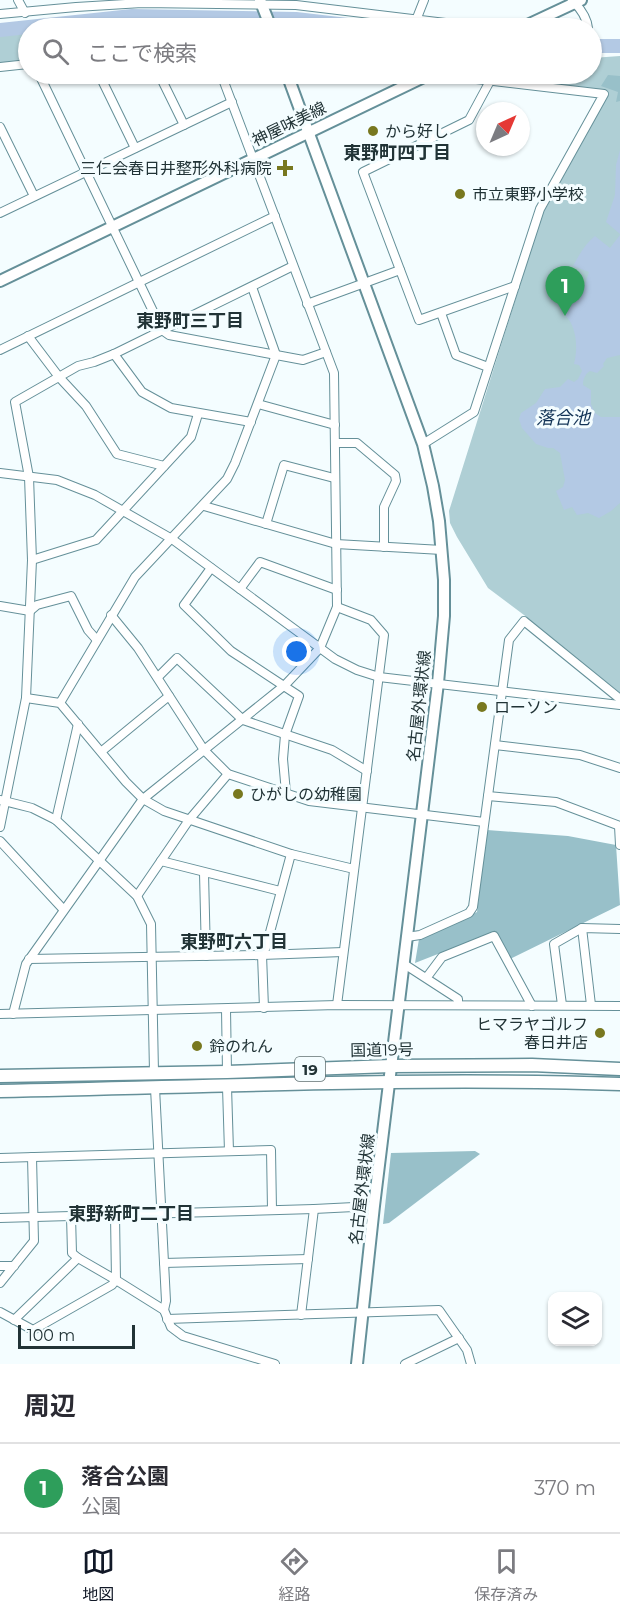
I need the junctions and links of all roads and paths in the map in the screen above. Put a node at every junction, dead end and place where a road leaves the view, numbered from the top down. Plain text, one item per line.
1 (18, 0) edge
2 (424, 0) edge
3 (576, 1) edge
4 (141, 2) edge
5 (192, 2) edge
6 (297, 2) edge
7 (75, 3) edge
8 (263, 6) edge
9 (25, 13) junction
10 (0, 14) edge
11 (378, 18) edge
12 (417, 18) edge
13 (541, 18) edge
14 (586, 18) edge
15 (18, 65) edge
16 (0, 67) edge
17 (44, 84) edge
18 (104, 84) edge
19 (164, 84) edge
20 (225, 84) edge
21 (291, 84) edge
22 (393, 84) edge
23 (488, 84) edge
24 (516, 84) edge
25 (232, 102) junction
26 (184, 125) junction
27 (0, 127) edge
28 (309, 131) junction
29 (135, 148) junction
30 (253, 158) junction
31 (87, 171) junction
32 (34, 196) junction
33 (0, 213) edge
34 (275, 216) junction
35 (112, 227) junction
36 (293, 266) junction
37 (400, 270) junction
38 (0, 281) edge
39 (139, 282) junction
40 (364, 283) junction
41 (515, 286) junction
42 (252, 287) junction
43 (308, 304) junction
44 (441, 313) junction
45 (162, 330) junction
46 (28, 336) junction
47 (0, 350) edge
48 (326, 352) junction
49 (114, 354) junction
50 (276, 355) junction
51 (488, 367) junction
52 (59, 377) junction
53 (258, 404) junction
54 (198, 414) junction
55 (251, 422) junction
56 (335, 425) junction
57 (335, 443) junction
58 (423, 444) junction
59 (164, 466) junction
60 (0, 473) edge
61 (29, 477) junction
62 (334, 478) junction
63 (204, 506) junction
64 (122, 511) junction
65 (266, 524) junction
66 (172, 539) junction
67 (336, 544) junction
68 (384, 547) junction
69 (442, 550) junction
70 (32, 560) junction
71 (211, 568) junction
72 (240, 589) junction
73 (337, 590) junction
74 (0, 606) edge
75 (337, 607) junction
76 (30, 611) junction
77 (111, 615) junction
78 (96, 639) junction
79 (320, 648) junction
80 (158, 677) junction
81 (379, 677) junction
82 (438, 683) junction
83 (285, 685) junction
84 (502, 691) junction
85 (169, 696) junction
86 (26, 698) junction
87 (620, 699) edge
88 (60, 703) junction
89 (620, 705) edge
90 (243, 720) junction
91 (78, 724) junction
92 (285, 735) junction
93 (495, 745) junction
94 (204, 750) junction
95 (102, 751) junction
96 (620, 768) edge
97 (367, 771) junction
98 (228, 774) junction
99 (286, 793) junction
100 (488, 796) junction
101 (143, 799) junction
102 (3, 801) edge
103 (362, 807) junction
104 (422, 814) junction
105 (56, 820) junction
106 (189, 820) junction
107 (484, 822) junction
108 (619, 826) edge
109 (0, 827) edge
110 (0, 841) edge
111 (620, 845) edge
112 (291, 854) junction
113 (99, 861) junction
114 (160, 861) junction
115 (354, 869) junction
116 (204, 873) junction
117 (280, 891) junction
118 (137, 896) junction
119 (63, 909) junction
120 (582, 928) junction
121 (620, 929) edge
122 (407, 937) junction
123 (343, 952) junction
124 (262, 955) junction
125 (206, 956) junction
126 (152, 957) junction
127 (29, 959) junction
128 (405, 964) junction
129 (427, 977) junction
130 (337, 1005) junction
131 (399, 1005) junction
132 (458, 1005) junction
133 (562, 1005) junction
134 (591, 1005) junction
135 (532, 1006) junction
136 (620, 1006) edge
137 (264, 1008) junction
138 (226, 1009) junction
139 (154, 1011) junction
140 (0, 1014) edge
141 (13, 1014) junction
142 (391, 1065) junction
143 (620, 1069) edge
144 (154, 1072) junction
145 (227, 1072) junction
146 (0, 1076) edge
147 (390, 1082) junction
148 (620, 1084) edge
149 (227, 1087) junction
150 (155, 1088) junction
151 (0, 1091) edge
152 (229, 1151) junction
153 (157, 1153) junction
154 (32, 1157) junction
155 (0, 1158) edge
156 (374, 1206) junction
157 (314, 1209) junction
158 (272, 1210) junction
159 (162, 1214) junction
160 (115, 1215) junction
161 (71, 1216) junction
162 (34, 1217) junction
163 (0, 1218) edge
164 (78, 1258) junction
165 (308, 1259) junction
166 (164, 1263) junction
167 (0, 1266) edge
168 (14, 1266) junction
169 (116, 1280) junction
170 (0, 1283) edge
171 (0, 1312) edge
172 (363, 1313) junction
173 (165, 1314) junction
174 (302, 1315) junction
175 (14, 1320) junction
176 (459, 1338) junction
177 (248, 1356) junction
178 (243, 1364) edge
179 (275, 1364) edge
180 (357, 1364) edge
181 (405, 1364) edge
182 (471, 1364) edge

1 - 9 street
2 - 12 street
3 - 13 main road
3 - 14 street
4 - 5 street
4 - 7 street
5 - 8 street
6 - 8 street
6 - 11 street
7 - 9 street
9 - 10 street
15 - 16 street
17 - 31 street
18 - 29 street
19 - 26 street
20 - 25 street
21 - 28 main road, 名古屋外環状線
22 - 28 main road, 神屋味美線
23 - 37 street
24 - 41 street
25 - 26 street
25 - 30 street
26 - 29 street
27 - 32 street
28 - 30 main road, 神屋味美線
28 - 40 main road, 名古屋外環状線
29 - 31 street
30 - 34 street
30 - 35 main road, 神屋味美線
31 - 32 street
31 - 35 street
32 - 33 street
34 - 36 street
34 - 39 street
35 - 38 main road, 神屋味美線
35 - 39 street
36 - 42 street
36 - 43 street
37 - 40 street
37 - 44 street
39 - 45 street
39 - 46 street
40 - 43 street
40 - 58 main road, 名古屋外環状線
41 - 44 street
41 - 51 street
42 - 45 street
42 - 50 street
43 - 48 street
44 - 51 street
45 - 49 street
45 - 50 street
46 - 47 street
46 - 52 street
48 - 50 street
48 - 56 street
49 - 52 street
49 - 54 street
50 - 53 street
51 - 58 street
52 - 59 street
52 - 61 street
53 - 55 street
53 - 56 street
54 - 55 street
54 - 59 street
55 - 63 street
56 - 57 street
57 - 62 street
57 - 68 street
58 - 69 main road, 名古屋外環状線
59 - 64 street
60 - 61 street
61 - 64 street
61 - 70 street
62 - 65 street
62 - 67 street
63 - 65 street
63 - 66 street
64 - 66 street
64 - 70 street
65 - 67 street
66 - 71 street
66 - 77 street
67 - 68 street
67 - 73 street
68 - 69 street
69 - 82 main road, 名古屋外環状線
70 - 76 street
71 - 72 street
71 - 83 street
72 - 73 street
72 - 79 street
73 - 75 street
74 - 76 street
75 - 79 street
75 - 81 street
76 - 78 street
76 - 86 street
77 - 78 street
77 - 80 street
78 - 88 street
79 - 81 street
79 - 83 street
80 - 85 street
80 - 90 street
81 - 82 street
81 - 97 street
82 - 84 street
82 - 104 main road, 名古屋外環状線
83 - 90 street
83 - 92 street
84 - 87 street
84 - 89 street
84 - 93 street
85 - 94 street
85 - 95 street
86 - 88 street
86 - 102 street
88 - 91 street
90 - 92 street
90 - 94 street
91 - 95 street
91 - 105 street
92 - 97 street
92 - 99 street
93 - 96 street
93 - 100 street
94 - 98 street
94 - 101 street
95 - 101 street
97 - 103 street
98 - 99 street
98 - 106 street
99 - 103 street
100 - 107 street
100 - 108 street
101 - 106 street
101 - 113 street
102 - 105 street
102 - 109 street
103 - 104 street
103 - 115 street
104 - 107 street
104 - 122 main road, 名古屋外環状線
105 - 113 street
106 - 112 street
106 - 114 street
107 - 122 street
108 - 111 street
110 - 119 street
112 - 115 street
112 - 117 street
113 - 118 street
113 - 119 street
114 - 116 street
114 - 118 street
115 - 123 street
116 - 117 street
116 - 125 street
117 - 124 street
118 - 126 street
119 - 127 street
120 - 121 street
120 - 133 street
120 - 134 street
122 - 128 main road, 名古屋外環状線
123 - 124 street
123 - 130 street
124 - 125 street
124 - 137 street
125 - 126 street
126 - 127 street
126 - 139 street
127 - 141 street
128 - 129 street
128 - 131 main road, 名古屋外環状線
129 - 132 street
129 - 135 street
130 - 131 street
130 - 137 street
131 - 132 street
131 - 142 main road, 名古屋外環状線
132 - 135 street
133 - 134 street
133 - 135 street
134 - 136 street
137 - 138 street
138 - 139 street
138 - 145 street
139 - 141 street
139 - 144 street
140 - 141 street
142 - 143 highway, 国道19号 / 19
142 - 145 highway, 国道19号 / 19
142 - 147 main road, 名古屋外環状線
144 - 145 highway, 国道19号 / 19
144 - 146 highway, 国道19号 / 19
147 - 148 highway, 国道19号 / 19
147 - 149 highway, 国道19号 / 19
147 - 156 main road, 名古屋外環状線
149 - 150 highway, 国道19号 / 19
149 - 152 street
150 - 151 highway, 国道19号 / 19
150 - 153 street
152 - 153 street
152 - 158 street
153 - 154 street
153 - 159 street
154 - 155 street
154 - 162 street
156 - 157 street
156 - 172 main road, 名古屋外環状線
157 - 158 street
157 - 165 street
158 - 159 street
159 - 160 street
159 - 166 street
160 - 161 street
160 - 169 street
161 - 162 street
161 - 164 street
162 - 163 street
162 - 168 street
164 - 169 street
164 - 175 street
165 - 166 street
165 - 174 street
166 - 173 street
167 - 168 street
168 - 170 street
169 - 173 street
169 - 175 street
171 - 175 street
172 - 174 street
172 - 176 street
172 - 180 main road, 名古屋外環状線
173 - 174 street
173 - 177 street
176 - 181 street
176 - 182 street
177 - 178 street
177 - 179 street

